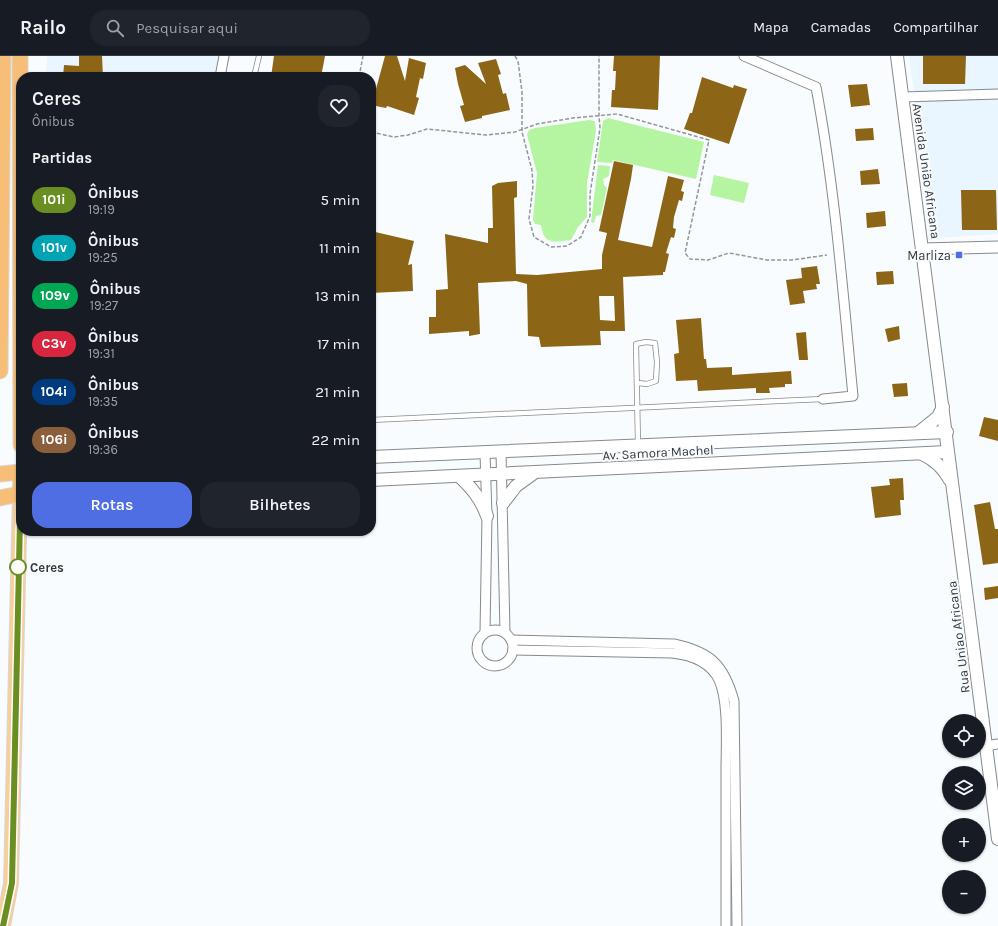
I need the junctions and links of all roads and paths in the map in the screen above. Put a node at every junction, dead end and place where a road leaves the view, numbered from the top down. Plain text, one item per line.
1 (3, 56) edge
2 (20, 56) edge
3 (224, 56) edge
4 (259, 56) edge
5 (363, 56) edge
6 (514, 56) edge
7 (599, 56) edge
8 (744, 56) edge
9 (897, 56) edge
10 (20, 72) edge
11 (221, 72) edge
12 (255, 72) edge
13 (360, 72) edge
14 (998, 94) edge
15 (903, 96) junction
16 (599, 116) junction
17 (522, 130) junction
18 (376, 133) edge
19 (998, 247) edge
20 (923, 249) junction
21 (827, 255) dead end
22 (0, 336) edge
23 (0, 371) edge
24 (638, 383) junction
25 (823, 399) joint
26 (943, 407) junction
27 (636, 409) junction
28 (376, 420) edge
29 (947, 432) junction
30 (918, 433) junction
31 (639, 446) junction
32 (501, 452) junction
33 (947, 452) junction
34 (485, 453) junction
35 (921, 453) junction
36 (376, 457) edge
37 (16, 473) edge
38 (501, 473) junction
39 (534, 473) junction
40 (0, 474) edge
41 (485, 474) junction
42 (459, 476) junction
43 (376, 480) edge
44 (953, 484) junction
45 (16, 495) edge
46 (0, 498) edge
47 (503, 503) junction
48 (487, 516) junction
49 (20, 536) edge
50 (485, 632) junction
51 (505, 632) junction
52 (511, 640) junction
53 (513, 650) junction
54 (981, 714) edge
55 (998, 744) edge
56 (986, 746) edge
57 (986, 753) edge
58 (998, 839) edge
59 (0, 910) edge
60 (2, 926) edge
61 (726, 926) edge
62 (737, 926) edge

1 - 22 highway
2 - 10 highway
3 - 11 street
4 - 12 lane
5 - 13 path
6 - 17 path
7 - 16 path
8 - 25 street
9 - 15 main road, Avenida União Africana
14 - 15 street
15 - 20 main road, Avenida União Africana
16 - 17 path
16 - 17 path
16 - 21 path
17 - 18 path
19 - 20 street
20 - 26 main road, Avenida União Africana
22 - 23 highway
24 - 24 lane
24 - 27 lane
25 - 27 lane
26 - 29 main road, Avenida União Africana
26 - 30 main road
27 - 28 lane
27 - 31 lane
29 - 30 main road, Av. Samora Machel
29 - 33 main road, Rua Uniao Africana
30 - 31 main road, Av. Samora Machel
31 - 32 main road, Av. Samora Machel
32 - 34 main road, Av. Samora Machel
32 - 38 street
33 - 35 main road, Av. Samora Machel
33 - 44 main road, Rua Uniao Africana
34 - 36 main road, Av. Samora Machel
34 - 41 street
35 - 39 main road, Av. Samora Machel
35 - 44 main road
37 - 40 highway
38 - 39 main road, Av. Samora Machel
38 - 41 main road, Av. Samora Machel
38 - 47 street
39 - 47 main road
41 - 42 main road, Av. Samora Machel
41 - 48 street
42 - 43 main road, Av. Samora Machel
42 - 48 main road
44 - 54 main road, Rua Uniao Africana
45 - 46 highway
47 - 51 street
48 - 50 street
49 - 60 main road
50 - 51 street
50 - 53 street
51 - 52 street
52 - 53 street
52 - 62 street
53 - 61 street
55 - 56 street
57 - 58 main road, Rua Uniao Africana
59 - 60 main road

